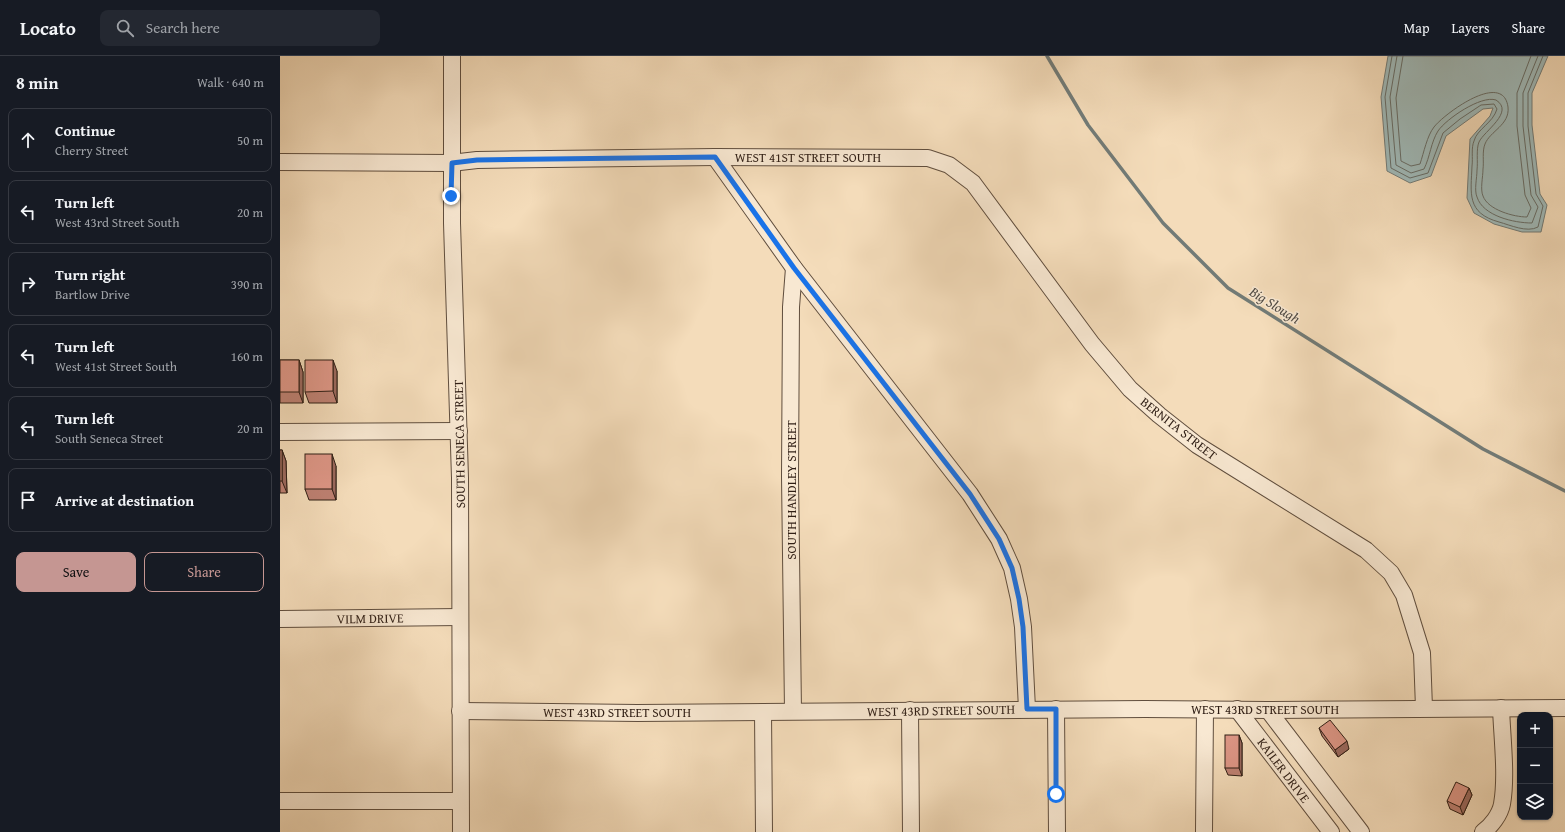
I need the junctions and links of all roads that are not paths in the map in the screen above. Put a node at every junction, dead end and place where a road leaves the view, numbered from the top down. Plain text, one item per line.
1 (452, 56) edge
2 (715, 157) junction
3 (928, 158) joint
4 (280, 162) edge
5 (452, 163) junction
6 (794, 268) junction
7 (459, 431) junction
8 (280, 432) edge
9 (460, 617) junction
10 (280, 619) edge
11 (1424, 708) junction
12 (1501, 708) junction
13 (1565, 708) edge
14 (1027, 709) junction
15 (1056, 709) junction
16 (1205, 709) junction
17 (1238, 709) junction
18 (910, 710) junction
19 (1268, 710) junction
20 (460, 711) junction
21 (793, 711) junction
22 (763, 712) junction
23 (280, 801) edge
24 (460, 801) junction
25 (460, 832) edge
26 (764, 832) edge
27 (911, 832) edge
28 (1057, 832) edge
29 (1204, 832) edge
30 (1331, 832) edge
31 (1361, 832) edge
32 (1483, 832) edge

1 - 5 street, SOUTH SENECA STREET
2 - 3 street, WEST 41ST STREET SOUTH
2 - 5 street, WEST 41ST STREET SOUTH
2 - 6 street
3 - 11 street, BERNITA STREET
4 - 5 street, WEST 41ST STREET SOUTH
5 - 7 street, SOUTH SENECA STREET
6 - 14 street
6 - 21 street, SOUTH HANDLEY STREET
7 - 8 street
7 - 9 street, SOUTH SENECA STREET
9 - 10 street, VILM DRIVE
9 - 20 street, SOUTH SENECA STREET
11 - 12 street, WEST 43RD STREET SOUTH
11 - 19 street, WEST 43RD STREET SOUTH
12 - 13 street, WEST 43RD STREET SOUTH
12 - 32 street
14 - 15 street, WEST 43RD STREET SOUTH
14 - 18 street, WEST 43RD STREET SOUTH
15 - 16 street, WEST 43RD STREET SOUTH
15 - 28 street
16 - 17 street, WEST 43RD STREET SOUTH
16 - 29 street
17 - 19 street, WEST 43RD STREET SOUTH
17 - 30 street, KAILER DRIVE
18 - 21 street, WEST 43RD STREET SOUTH
18 - 27 street
19 - 31 street, KAILER DRIVE
20 - 22 street, WEST 43RD STREET SOUTH
20 - 24 street, SOUTH SENECA STREET
21 - 22 street, WEST 43RD STREET SOUTH
22 - 26 street
23 - 24 street
24 - 25 street, SOUTH SENECA STREET

